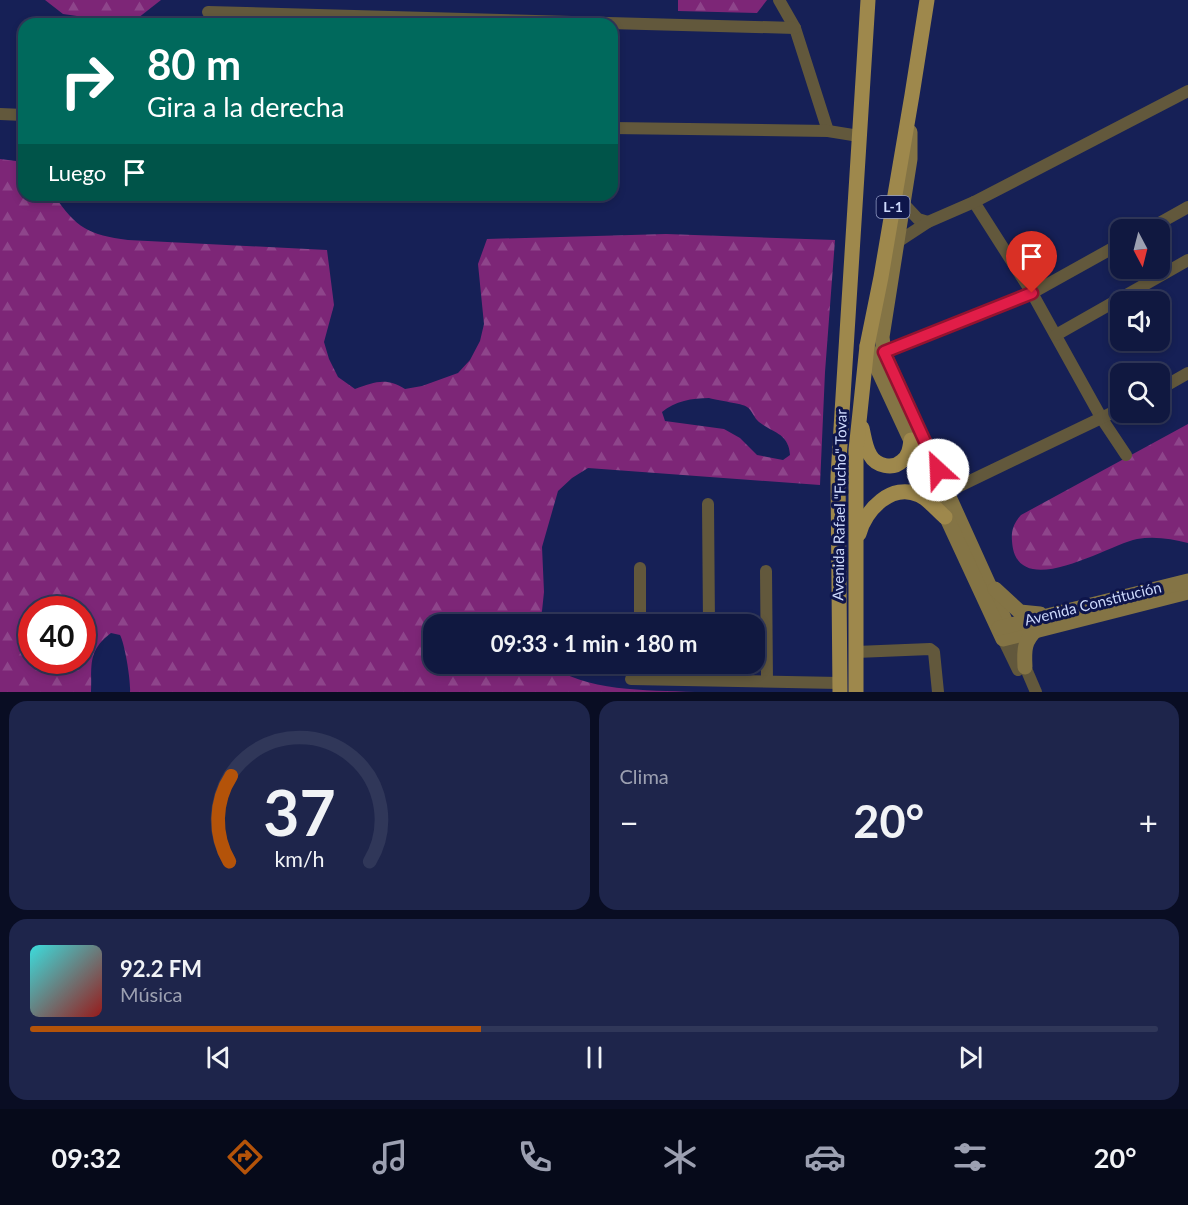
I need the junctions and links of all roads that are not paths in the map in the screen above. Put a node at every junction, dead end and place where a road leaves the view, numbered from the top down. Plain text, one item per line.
1 (779, 0) edge
2 (868, 0) edge
3 (927, 0) edge
4 (208, 12) dead end
5 (428, 18) edge
6 (618, 23) edge
7 (795, 28) junction
8 (1188, 91) edge
9 (911, 103) junction
10 (0, 114) edge
11 (18, 115) edge
12 (618, 128) edge
13 (828, 131) junction
14 (858, 136) junction
15 (974, 202) junction
16 (903, 203) junction
17 (1188, 207) edge
18 (1167, 219) edge
19 (928, 222) junction
20 (897, 243) junction
21 (1110, 250) edge
22 (1188, 260) edge
23 (1032, 293) junction
24 (848, 298) junction
25 (1056, 335) junction
26 (867, 346) junction
27 (884, 352) junction
28 (1188, 373) edge
29 (1170, 383) edge
30 (858, 414) junction
31 (1110, 415) edge
32 (1102, 419) junction
33 (911, 440) junction
34 (1126, 455) dead end
35 (947, 492) junction
36 (708, 504) dead end
37 (945, 517) junction
38 (855, 549) junction
39 (640, 568) dead end
40 (766, 571) dead end
41 (1188, 580) edge
42 (989, 584) junction
43 (1188, 592) edge
44 (640, 614) edge
45 (709, 614) edge
46 (1052, 615) junction
47 (1037, 629) junction
48 (1005, 632) junction
49 (856, 652) junction
50 (1025, 667) junction
51 (637, 674) edge
52 (709, 674) edge
53 (709, 680) junction
54 (767, 681) junction
55 (840, 687) edge
56 (856, 692) edge
57 (938, 692) edge
58 (1033, 692) edge

1 - 7 street
2 - 14 main road, Avenida Rafael "Fucho" Tovar / L-1
3 - 9 main road, Avenida Rafael "Fucho" Tovar / L-1
4 - 5 street
6 - 7 street
7 - 13 street
8 - 15 street
9 - 16 street, L-1
9 - 26 main road, Avenida Rafael "Fucho" Tovar / L-1
10 - 11 street
12 - 13 street
13 - 14 street
14 - 24 main road, Avenida Rafael "Fucho" Tovar / L-1
15 - 19 street
15 - 23 street
16 - 19 street
16 - 20 street, L-1
17 - 18 street
19 - 20 street
20 - 27 street, L-1
21 - 23 street
22 - 25 street
23 - 25 street
23 - 27 street
24 - 26 main road
24 - 55 main road, Avenida Rafael "Fucho" Tovar / L-1
25 - 32 street
26 - 30 main road, Avenida Rafael "Fucho" Tovar / L-1
26 - 33 street, L-1
27 - 35 street, L-1
28 - 29 street
30 - 33 main road, L-1
30 - 38 main road, Avenida Rafael "Fucho" Tovar / L-1
31 - 32 street
32 - 34 street
32 - 35 street
33 - 37 street, L-1
35 - 42 street, L-1
36 - 45 street
37 - 38 main road
37 - 48 street, L-1
38 - 49 main road, Avenida Rafael "Fucho" Tovar / L-1
39 - 44 street
40 - 54 street
41 - 46 street, Avenida Constitución / L-1
42 - 46 street, L-1
42 - 48 street, L-1
43 - 47 street, Avenida Constitución
46 - 48 street, Avenida Constitución / L-1
47 - 48 street, Avenida Constitución
47 - 50 street, L-1
48 - 50 street, L-1
48 - 58 street, L-1
49 - 56 main road, Avenida Rafael "Fucho" Tovar / L-1
49 - 57 street
50 - 58 street, L-1
51 - 53 street
52 - 53 street
53 - 54 street
54 - 55 street

